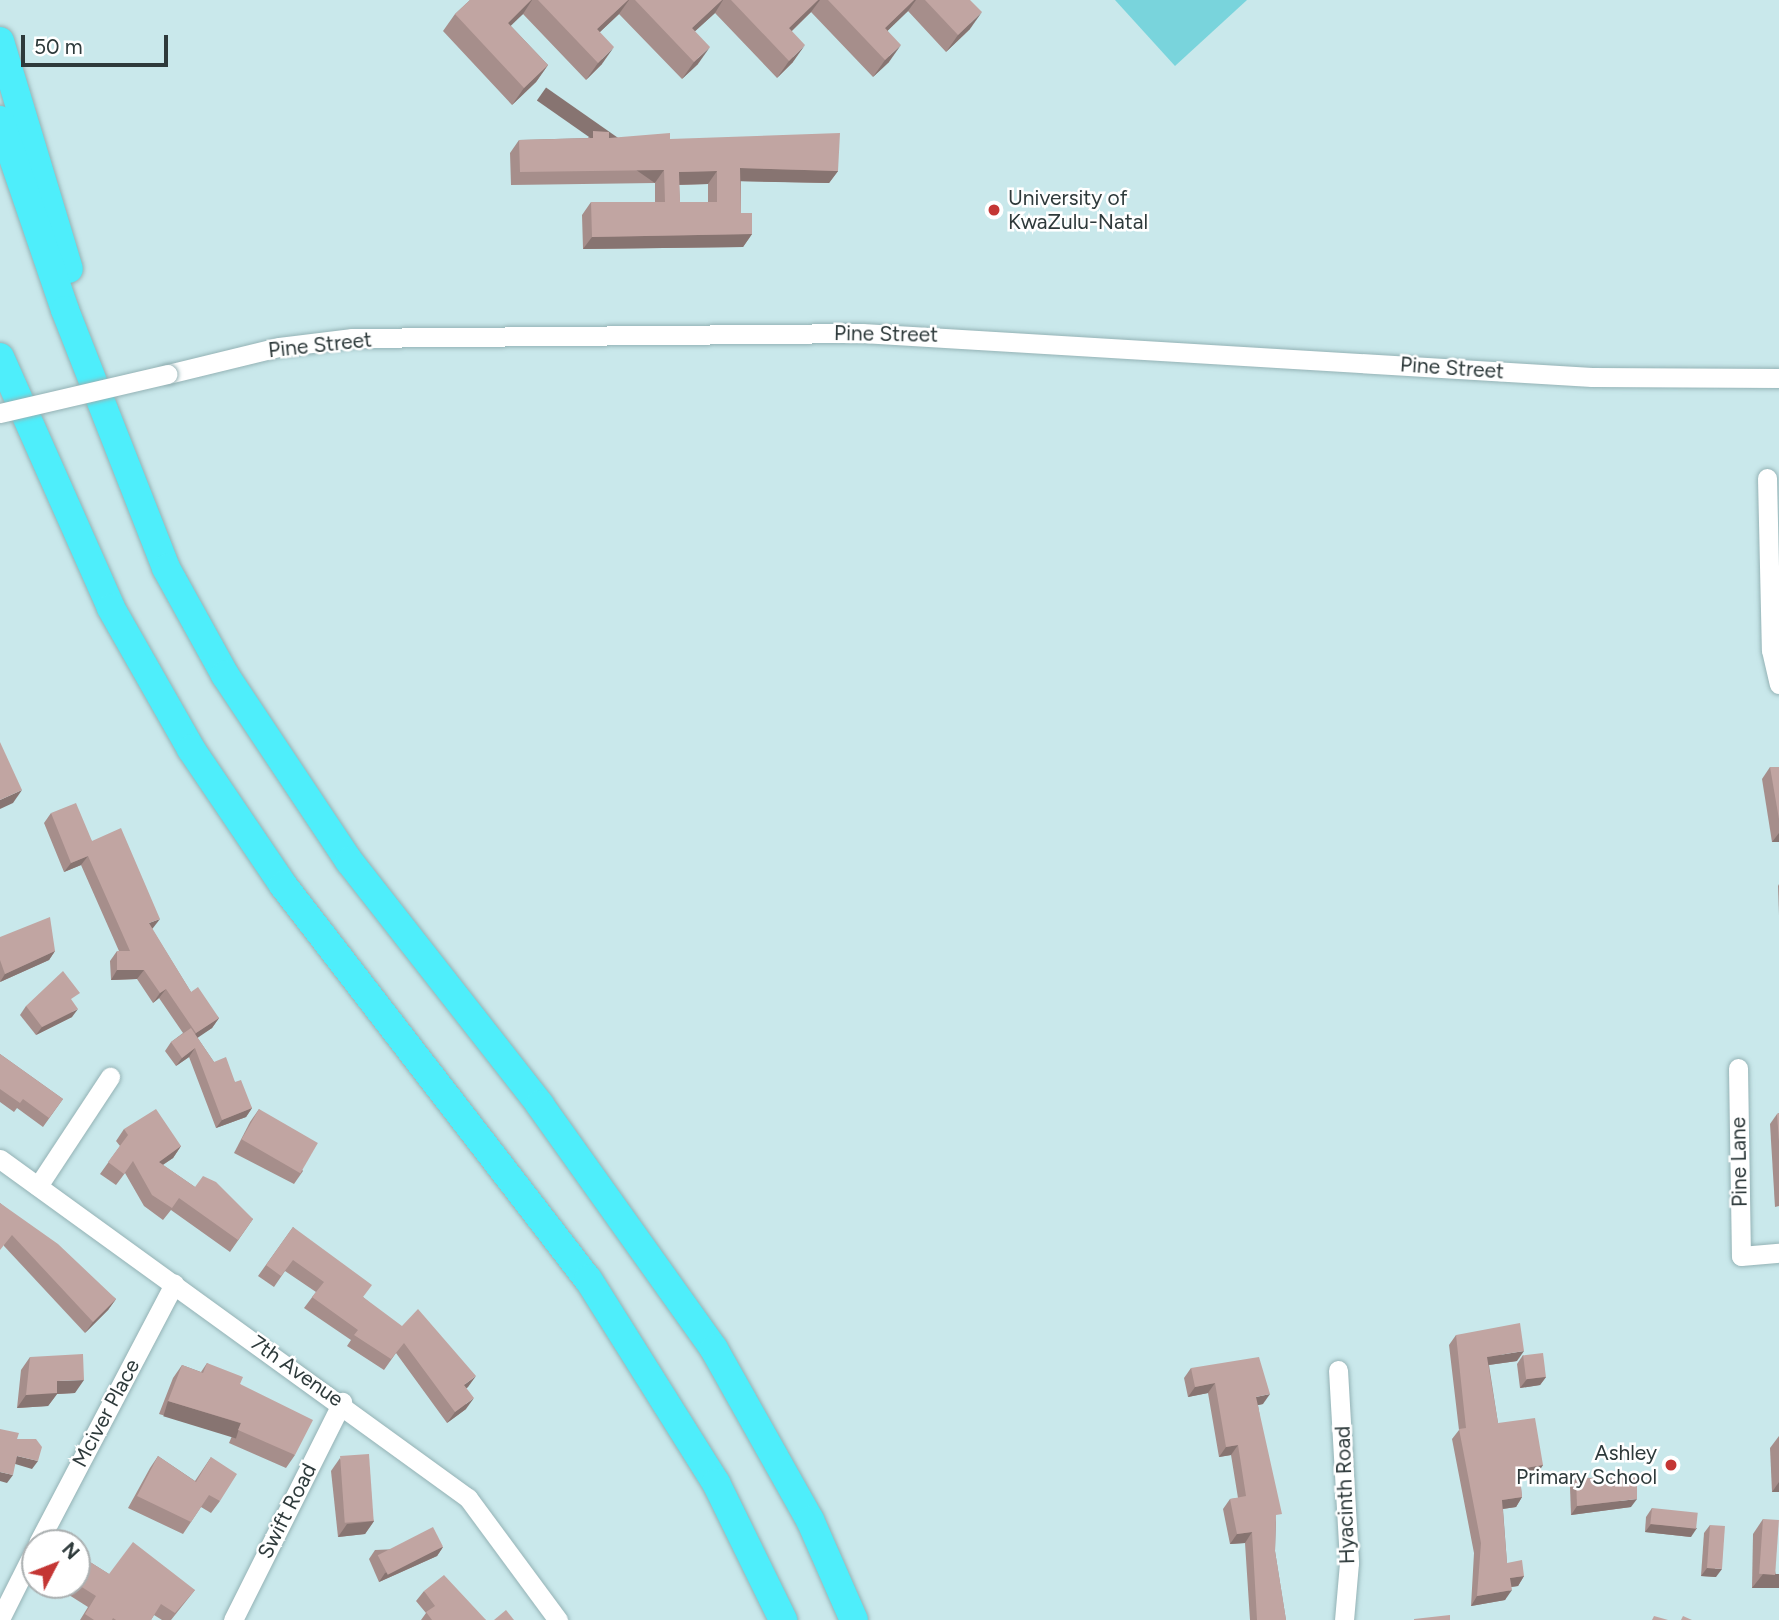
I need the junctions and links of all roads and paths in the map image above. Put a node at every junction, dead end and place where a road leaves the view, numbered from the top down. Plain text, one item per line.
1 (0, 41) edge
2 (0, 120) edge
3 (65, 310) junction
4 (0, 357) edge
5 (1779, 378) edge
6 (0, 413) edge
7 (1767, 478) dead end
8 (1779, 684) edge
9 (1738, 1068) dead end
10 (110, 1077) dead end
11 (0, 1159) edge
12 (38, 1186) junction
13 (1779, 1254) edge
14 (174, 1284) junction
15 (1338, 1370) dead end
16 (342, 1402) junction
17 (45, 1529) edge
18 (21, 1577) edge
19 (0, 1619) edge
20 (233, 1620) edge
21 (558, 1620) edge
22 (783, 1620) edge
23 (854, 1620) edge
24 (1344, 1620) edge

1 - 3 highway
2 - 3 highway
3 - 23 highway
4 - 22 highway
5 - 6 street, Pine Street, bridge
7 - 8 street
9 - 13 street, Pine Lane
10 - 12 street
11 - 12 street, 7th Avenue
12 - 14 street, 7th Avenue
14 - 16 street, 7th Avenue
14 - 17 street, Mciver Place
15 - 24 street, Hyacinth Road
16 - 20 street, Swift Road
16 - 21 street, 7th Avenue
18 - 19 street

